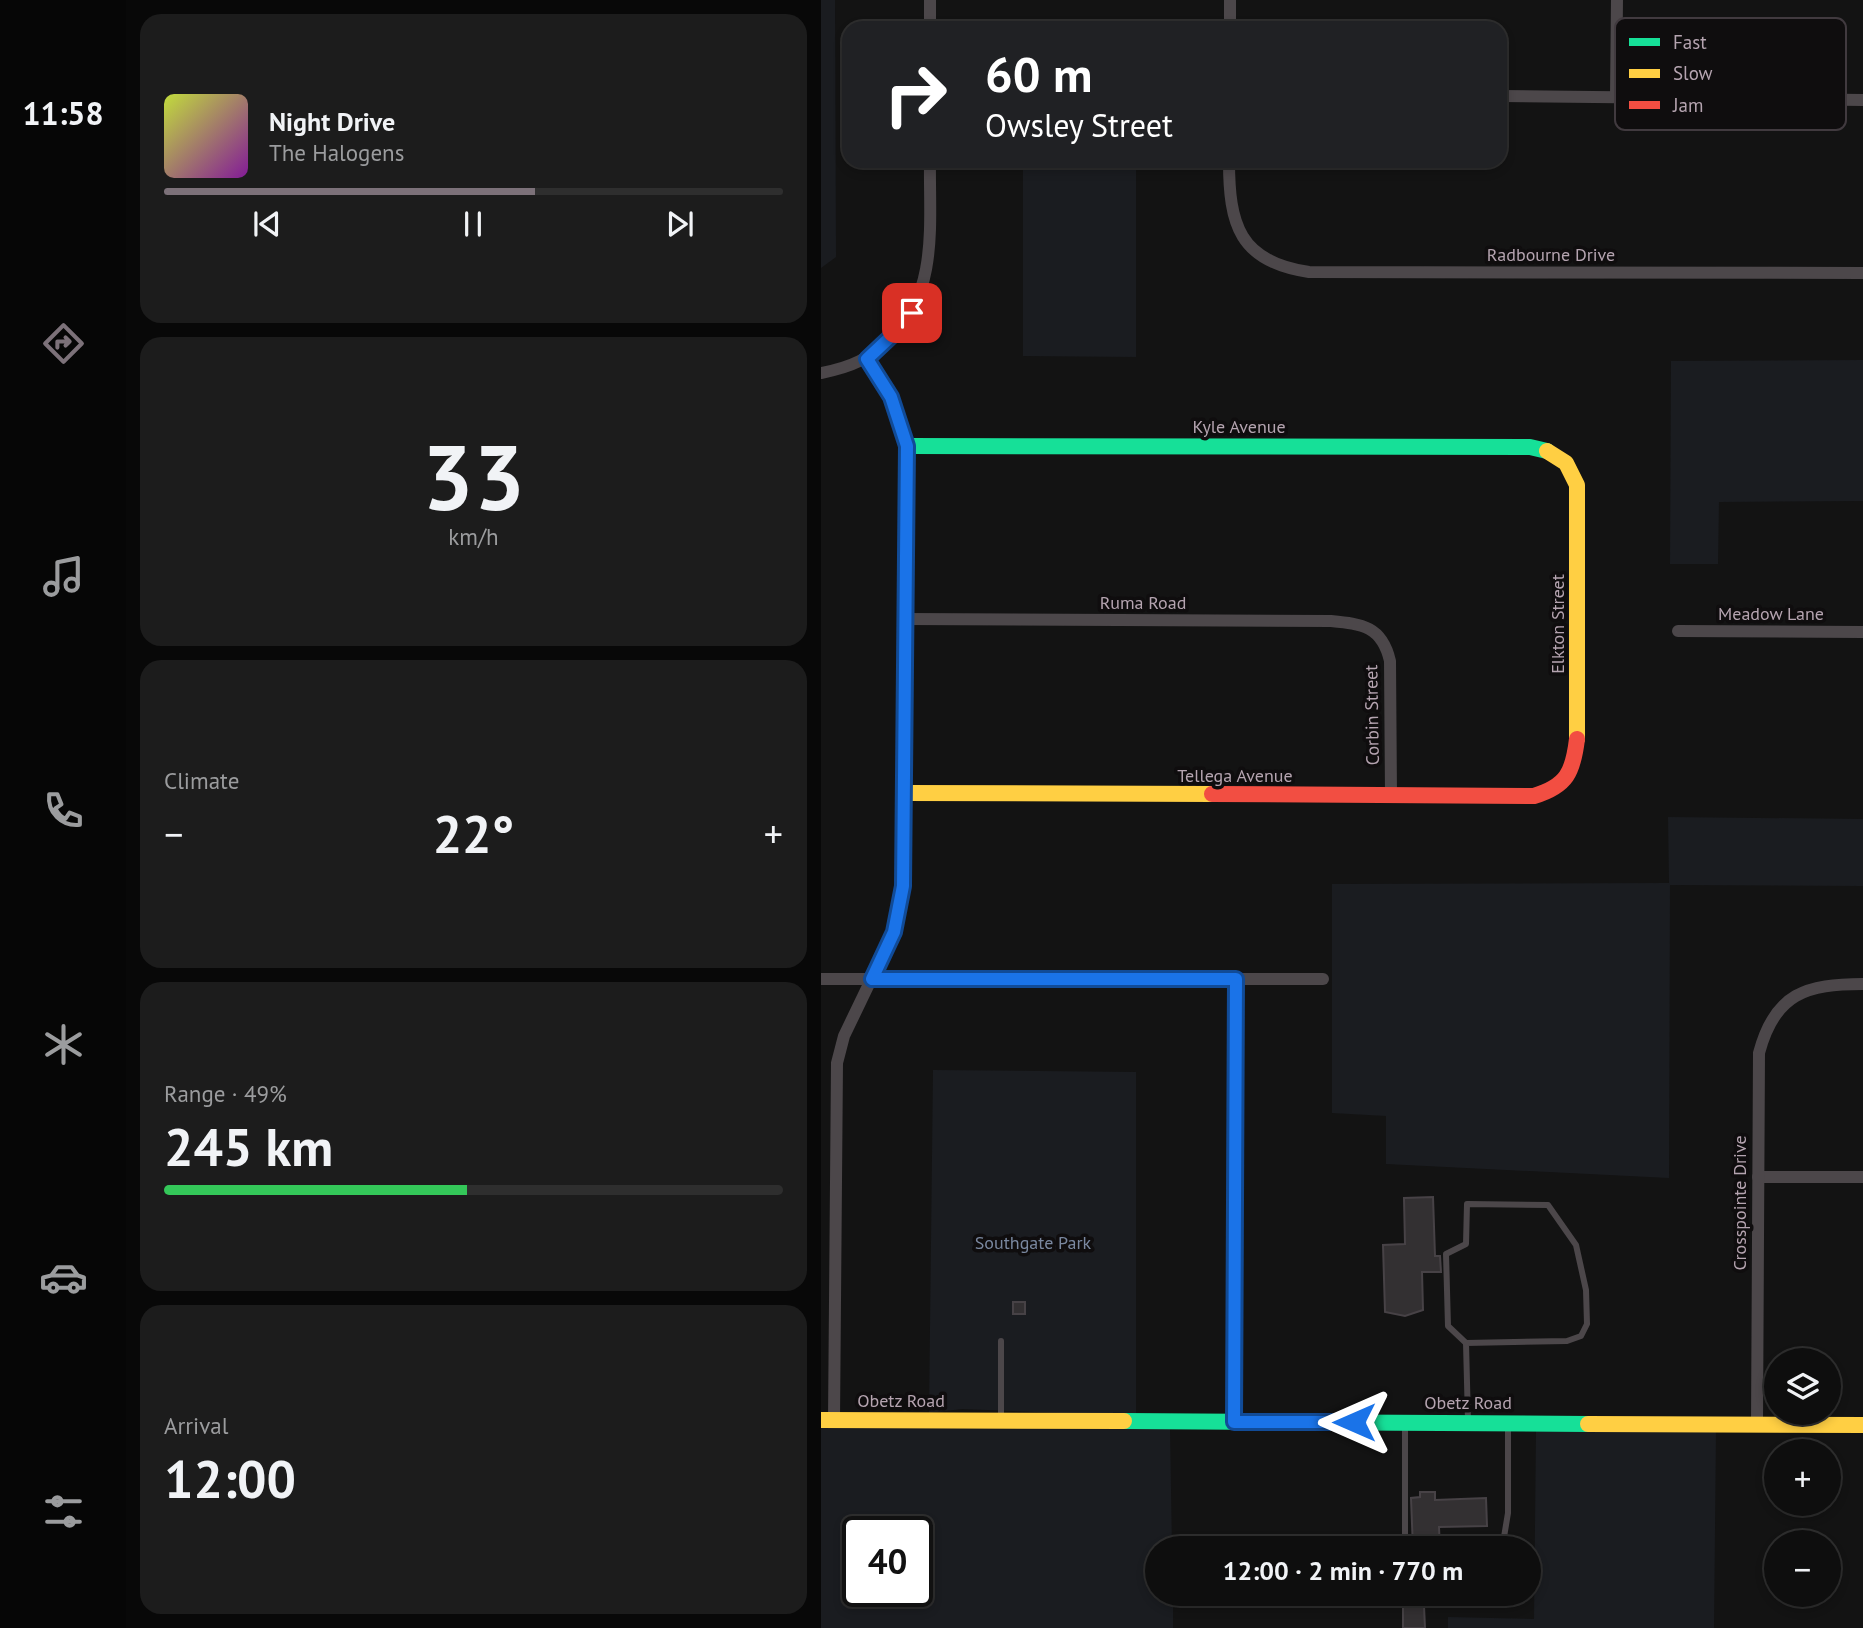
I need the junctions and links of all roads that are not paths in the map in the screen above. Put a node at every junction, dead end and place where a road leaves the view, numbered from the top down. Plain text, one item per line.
1 (930, 0) edge
2 (1230, 0) edge
3 (1617, 0) edge
4 (1617, 18) edge
5 (930, 21) edge
6 (1229, 21) edge
7 (1507, 96) edge
8 (1615, 97) edge
9 (930, 168) edge
10 (1229, 168) edge
11 (1863, 273) edge
12 (867, 359) junction
13 (821, 373) edge
14 (907, 446) junction
15 (1568, 464) joint
16 (905, 620) junction
17 (1679, 631) dead end
18 (1863, 632) edge
19 (1379, 635) joint
20 (1563, 783) joint
21 (904, 793) junction
22 (1391, 796) junction
23 (821, 979) edge
24 (872, 979) junction
25 (1236, 979) junction
26 (1323, 979) dead end
27 (1863, 984) edge
28 (1758, 1177) junction
29 (1863, 1177) edge
30 (1001, 1341) dead end
31 (1466, 1343) junction
32 (827, 1420) edge
33 (1001, 1421) junction
34 (1234, 1422) junction
35 (1405, 1422) junction
36 (1468, 1423) junction
37 (1508, 1423) junction
38 (1757, 1425) junction
39 (1863, 1425) edge
40 (1405, 1536) edge
41 (1504, 1536) edge

1 - 5 street
2 - 6 street
3 - 4 street
7 - 8 street
9 - 12 street
10 - 11 street, Radbourne Drive
12 - 13 street
12 - 14 street
14 - 15 street, Kyle Avenue
14 - 16 street
15 - 20 street, Elkton Street
16 - 19 street, Ruma Road
16 - 21 street
17 - 18 street, Meadow Lane
19 - 22 street, Corbin Street
20 - 22 street, Tellega Avenue
21 - 22 street, Tellega Avenue
21 - 24 street
23 - 24 street
24 - 25 street
24 - 32 street
25 - 26 street
25 - 34 street
27 - 28 street, Crosspointe Drive
28 - 29 street
28 - 38 street, Crosspointe Drive
30 - 33 lane
31 - 31 lane
31 - 36 lane
32 - 33 street, Obetz Road
33 - 34 street, Obetz Road
34 - 35 street, Obetz Road
35 - 36 street, Obetz Road
35 - 40 lane
36 - 37 street, Obetz Road
37 - 38 street, Obetz Road
37 - 41 lane
38 - 39 street, Obetz Road

